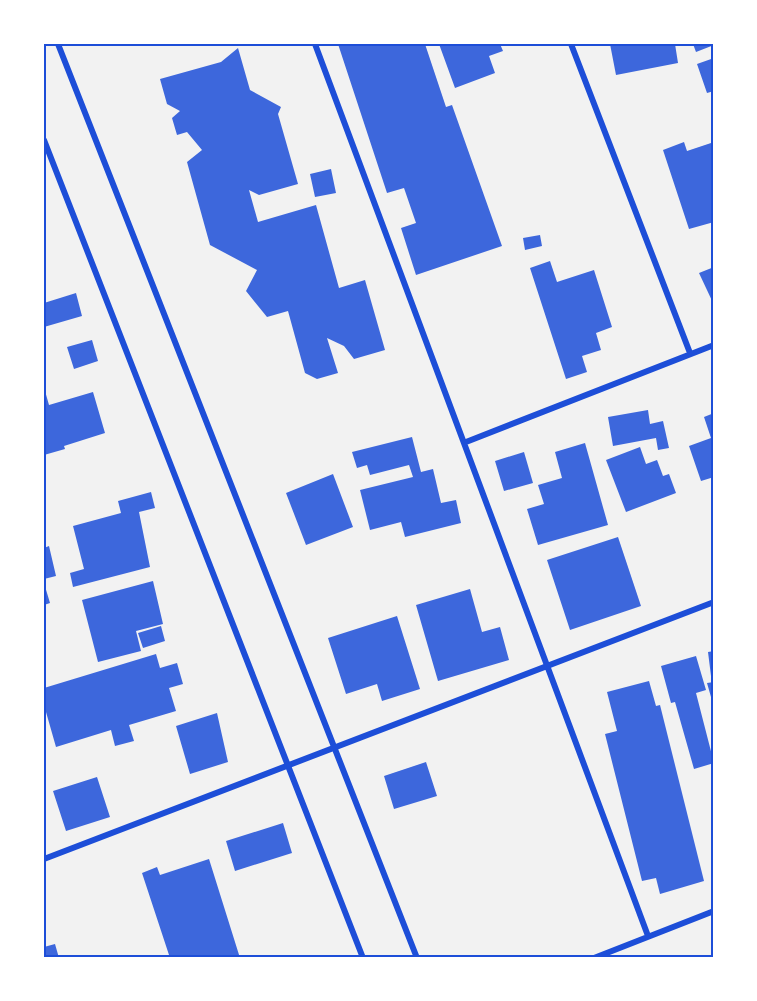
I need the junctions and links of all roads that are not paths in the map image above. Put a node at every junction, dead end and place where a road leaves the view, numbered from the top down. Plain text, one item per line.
1 (58, 44) edge
2 (315, 44) edge
3 (571, 44) edge
4 (44, 140) edge
5 (714, 345) edge
6 (690, 353) junction
7 (466, 442) junction
8 (714, 602) edge
9 (548, 666) junction
10 (335, 748) junction
11 (288, 766) junction
12 (44, 849) edge
13 (45, 858) edge
14 (714, 911) edge
15 (648, 936) junction
16 (363, 957) edge
17 (417, 957) edge
18 (594, 957) edge

1 - 10 street
2 - 7 street
3 - 6 street
4 - 11 street
5 - 6 street
6 - 7 street
7 - 9 street
8 - 9 street
9 - 10 street
9 - 15 street
10 - 11 street
10 - 17 street
11 - 13 street
11 - 16 street
12 - 13 street
14 - 15 street
15 - 18 street

